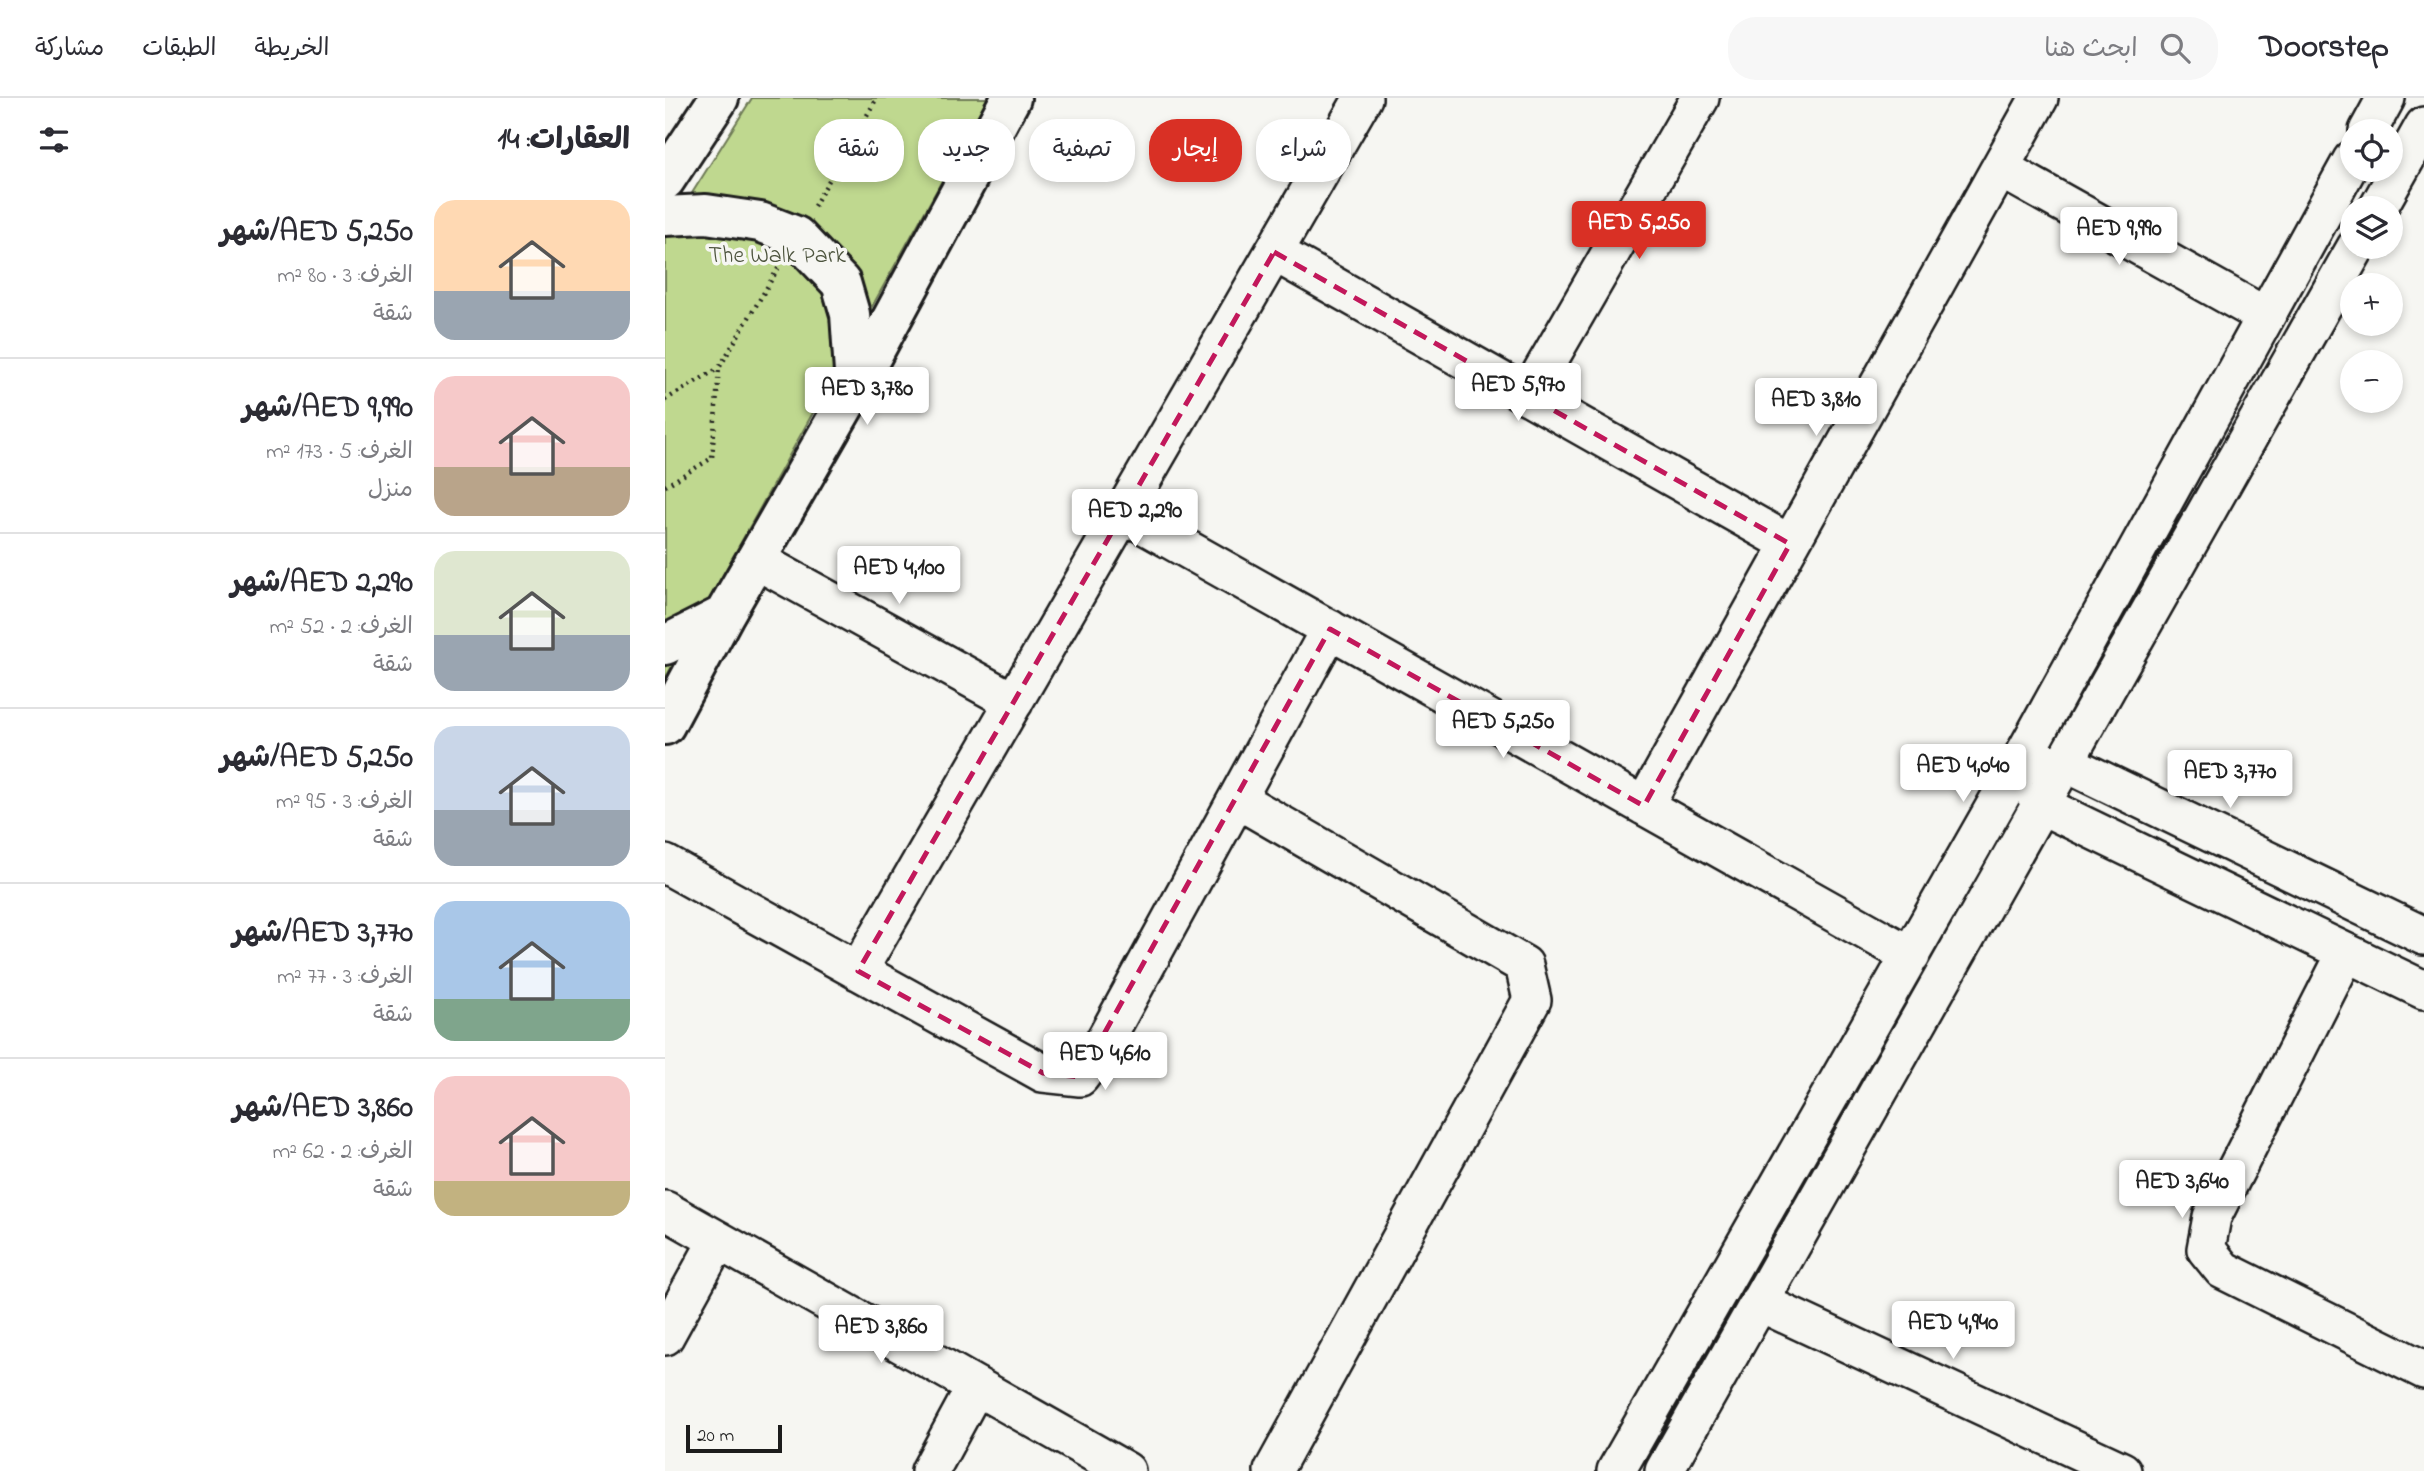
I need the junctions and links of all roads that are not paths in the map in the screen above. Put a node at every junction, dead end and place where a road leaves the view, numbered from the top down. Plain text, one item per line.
1 (719, 98) edge
2 (1011, 98) edge
3 (1363, 98) edge
4 (1700, 98) edge
5 (2039, 98) edge
6 (2386, 98) edge
7 (2375, 119) edge
8 (2424, 127) edge
9 (2000, 168) junction
10 (665, 180) edge
11 (2340, 182) edge
12 (2385, 196) edge
13 (665, 216) edge
14 (1274, 252) junction
15 (2349, 259) edge
16 (2265, 316) junction
17 (855, 387) junction
18 (1528, 396) junction
19 (1123, 513) junction
20 (1790, 544) junction
21 (756, 560) junction
22 (724, 615) junction
23 (1330, 629) junction
24 (665, 645) edge
25 (1014, 702) junction
26 (665, 724) edge
27 (2066, 763) junction
28 (2018, 764) junction
29 (1237, 799) junction
30 (2041, 805) junction
31 (1644, 806) junction
32 (665, 864) edge
33 (2424, 936) edge
34 (2346, 953) junction
35 (1911, 956) junction
36 (858, 971) junction
37 (2424, 990) edge
38 (665, 1210) edge
39 (718, 1240) junction
40 (1759, 1302) junction
41 (665, 1336) edge
42 (2424, 1370) edge
43 (976, 1386) junction
44 (930, 1471) edge
45 (1126, 1471) edge
46 (1273, 1471) edge
47 (1616, 1471) edge
48 (1664, 1471) edge
49 (2122, 1471) edge

1 - 10 main road
2 - 17 main road
3 - 14 street
4 - 18 street
5 - 9 street
6 - 7 street
8 - 12 street
9 - 16 street
9 - 20 street
11 - 16 street
13 - 17 main road
14 - 18 street
14 - 19 street
15 - 27 street
16 - 28 street
17 - 21 main road
18 - 20 street
19 - 23 street
19 - 25 street
20 - 31 street
21 - 22 main road
21 - 25 street
22 - 24 main road
22 - 26 main road
23 - 29 street
23 - 31 street
25 - 36 street
27 - 28 street
27 - 30 street
27 - 33 street
28 - 30 street
28 - 35 street
29 - 36 street
29 - 46 street
30 - 34 street
30 - 40 street
31 - 35 street
32 - 36 street
34 - 37 street
34 - 42 street
35 - 47 street
38 - 39 street
39 - 41 street
39 - 43 street
40 - 48 street
40 - 49 street
43 - 44 street
43 - 45 street

